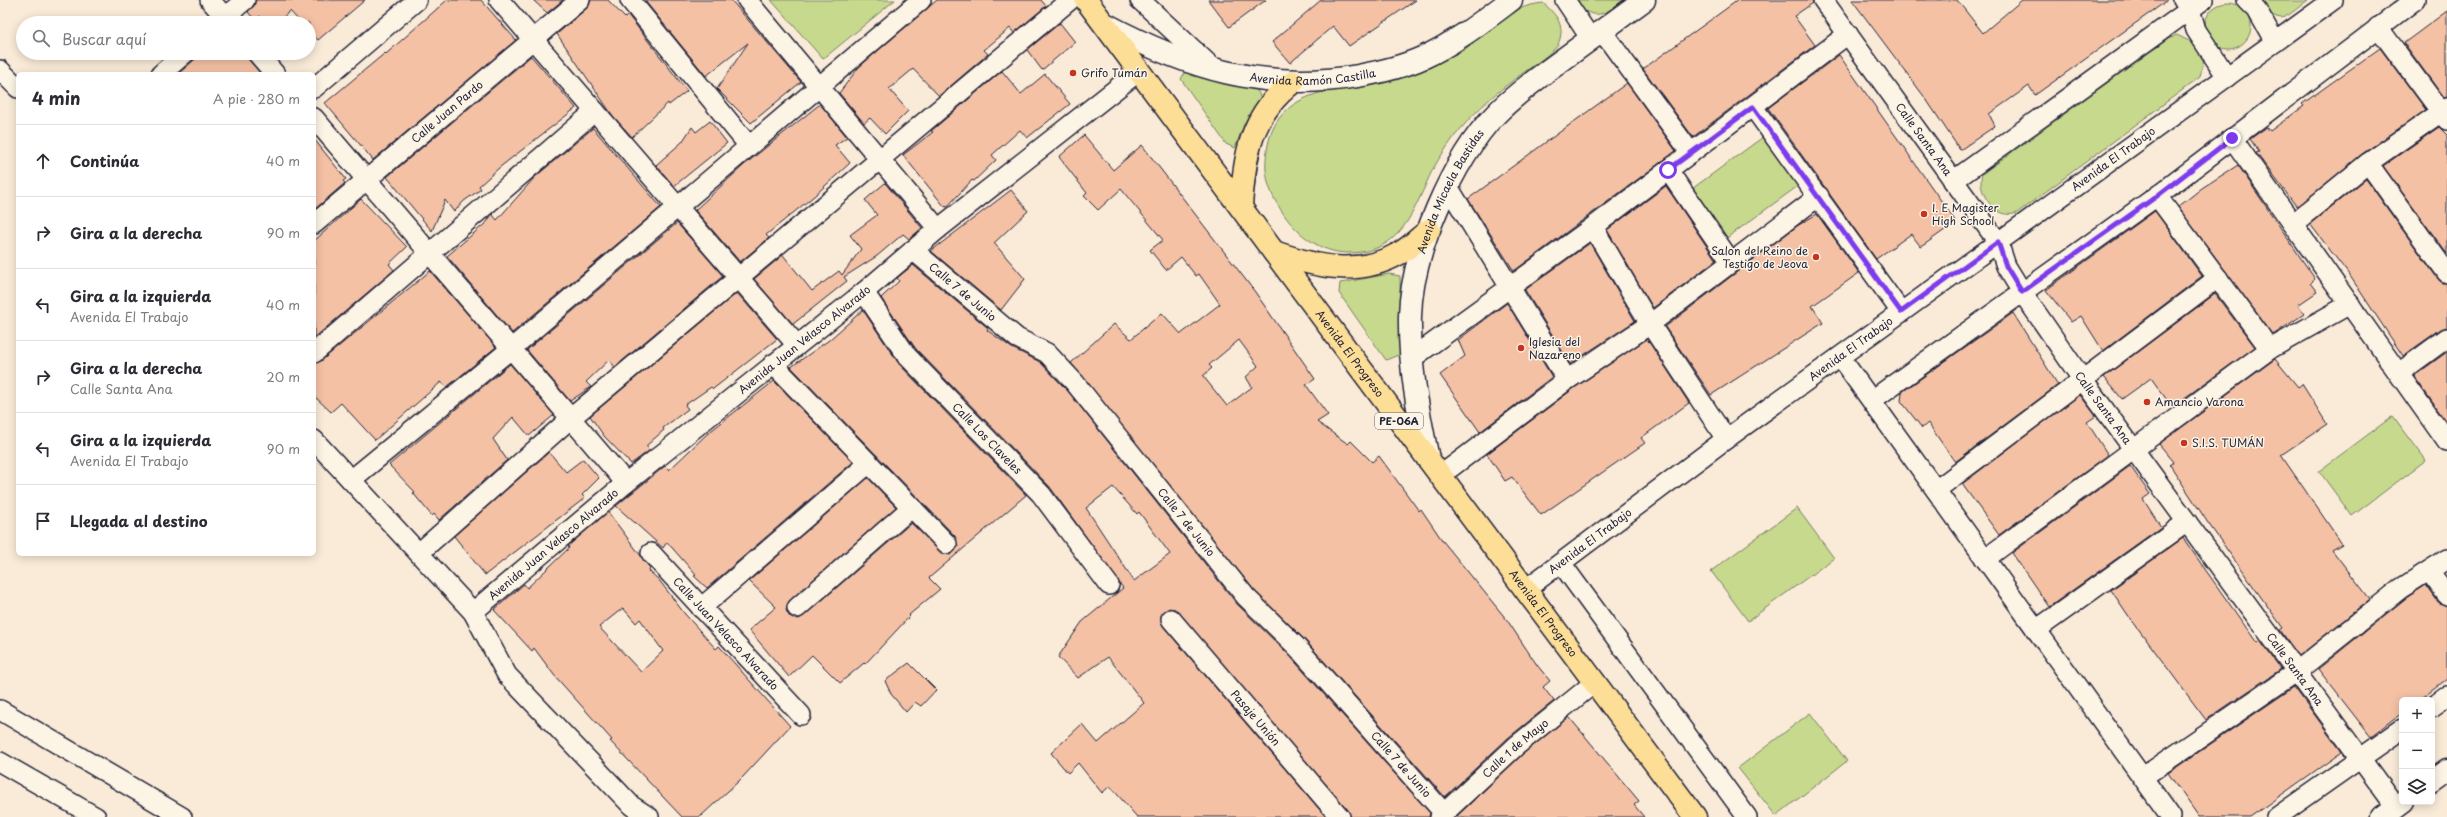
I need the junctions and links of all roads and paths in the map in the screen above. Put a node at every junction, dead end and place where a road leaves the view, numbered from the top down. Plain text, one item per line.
1 (210, 0) edge
2 (245, 0) edge
3 (417, 0) edge
4 (499, 0) edge
5 (580, 0) edge
6 (630, 0) edge
7 (747, 0) edge
8 (921, 0) edge
9 (1070, 0) edge
10 (1086, 0) edge
11 (1140, 0) edge
12 (1511, 0) edge
13 (1565, 0) edge
14 (1644, 0) edge
15 (1823, 0) edge
16 (2247, 0) edge
17 (2333, 0) edge
18 (2415, 0) edge
19 (2192, 3) edge
20 (221, 16) edge
21 (229, 16) edge
22 (1104, 24) junction
23 (2378, 27) junction
24 (1848, 34) junction
25 (1596, 35) junction
26 (533, 40) junction
27 (2275, 42) junction
28 (177, 60) edge
29 (263, 60) edge
30 (1214, 69) junction
31 (0, 70) edge
32 (1139, 71) junction
33 (163, 72) edge
34 (273, 72) edge
35 (2227, 77) junction
36 (1293, 82) junction
37 (819, 85) junction
38 (16, 86) edge
39 (316, 86) edge
40 (1753, 107) junction
41 (595, 111) junction
42 (2445, 114) edge
43 (316, 120) edge
44 (2232, 138) junction
45 (749, 146) junction
46 (1691, 153) junction
47 (879, 161) junction
48 (2368, 164) junction
49 (1668, 170) junction
50 (367, 179) junction
51 (1953, 181) junction
52 (1447, 185) junction
53 (1819, 196) junction
54 (2157, 196) junction
55 (1240, 205) junction
56 (678, 206) junction
57 (316, 222) edge
58 (2294, 223) junction
59 (1593, 227) junction
60 (938, 229) junction
61 (1429, 230) junction
62 (1998, 242) junction
63 (912, 250) junction
64 (1274, 252) junction
65 (430, 253) junction
66 (1731, 262) junction
67 (2447, 273) edge
68 (739, 278) junction
69 (2218, 278) junction
70 (1510, 287) junction
71 (864, 292) junction
72 (2022, 292) junction
73 (2350, 304) junction
74 (1901, 312) junction
75 (1650, 324) junction
76 (2447, 338) edge
77 (796, 344) junction
78 (512, 348) junction
79 (2270, 349) junction
80 (316, 351) edge
81 (1840, 357) junction
82 (1411, 360) junction
83 (773, 364) junction
84 (2399, 373) junction
85 (2082, 379) junction
86 (1567, 380) junction
87 (1872, 400) junction
88 (571, 418) junction
89 (1726, 439) junction
90 (316, 442) edge
91 (2447, 442) edge
92 (2134, 449) junction
93 (869, 463) junction
94 (1434, 467) junction
95 (351, 480) junction
96 (626, 483) junction
97 (1936, 490) junction
98 (912, 507) junction
99 (2187, 522) junction
100 (947, 544) dead end
101 (420, 552) junction
102 (651, 553) dead end
103 (1986, 559) junction
104 (2447, 559) edge
105 (1561, 563) junction
106 (2429, 571) junction
107 (1108, 585) dead end
108 (1526, 589) junction
109 (2447, 596) edge
110 (701, 608) junction
111 (797, 608) dead end
112 (473, 612) junction
113 (1171, 619) dead end
114 (2036, 630) junction
115 (2296, 672) junction
116 (1594, 684) junction
117 (2447, 696) edge
118 (2435, 705) edge
119 (0, 710) edge
120 (801, 715) dead end
121 (2399, 731) edge
122 (2361, 759) junction
123 (0, 762) edge
124 (2447, 770) edge
125 (2143, 777) junction
126 (2435, 779) edge
127 (2394, 809) edge
128 (1442, 815) edge
129 (96, 817) edge
130 (182, 817) edge
131 (649, 817) edge
132 (1340, 817) edge
133 (1695, 817) edge
134 (1747, 817) edge
135 (2171, 817) edge
136 (2277, 817) edge

1 - 20 street
2 - 21 street
3 - 39 street
4 - 26 street
5 - 26 street, Calle Juan Pardo
6 - 45 street
7 - 37 street
8 - 37 street
9 - 47 street
10 - 22 highway, PE-06A
11 - 30 street
12 - 36 main road, Avenida Ramón Castilla
13 - 25 street
14 - 25 main road, Avenida Micaela Bastidas
15 - 24 street, Calle Santa Ana
16 - 27 street
17 - 27 street, Avenida El Trabajo
18 - 23 street
19 - 35 street
19 - 51 street
22 - 30 main road, Avenida Ramón Castilla
22 - 32 highway, Avenida El Progreso / PE-06A
23 - 42 street
23 - 44 street
24 - 40 street
24 - 51 street, Calle Santa Ana
25 - 46 street
25 - 52 main road, Avenida Micaela Bastidas
26 - 41 street
26 - 50 street, Calle Juan Pardo
27 - 35 street, Avenida El Trabajo
28 - 33 street
29 - 34 street
30 - 36 main road, Avenida Ramón Castilla
31 - 38 street
32 - 55 highway, Avenida El Progreso / PE-06A
32 - 60 street, Avenida Juan Velasco Alvarado
35 - 62 street, Avenida El Trabajo
36 - 55 highway
37 - 45 street
37 - 47 street
40 - 46 street
40 - 53 street
41 - 56 street
41 - 65 street
42 - 48 street
43 - 50 street
44 - 54 street
44 - 58 street
45 - 56 street
46 - 49 street
47 - 60 street
47 - 68 street
48 - 58 street
48 - 67 street
49 - 59 street
49 - 66 street
50 - 57 street, Calle Juan Pardo
50 - 65 street
51 - 62 street, Calle Santa Ana
52 - 61 main road, Avenida Micaela Bastidas
52 - 70 street
53 - 66 street
53 - 74 street
54 - 69 street
54 - 72 street
55 - 64 highway, Avenida El Progreso / PE-06A
56 - 68 street
56 - 78 street
58 - 73 street
59 - 70 street
59 - 75 street
60 - 63 street, Avenida Juan Velasco Alvarado
61 - 64 highway
61 - 82 main road, Avenida Micaela Bastidas
62 - 72 street, Calle Santa Ana
62 - 74 street, Avenida El Trabajo
63 - 71 street, Avenida Juan Velasco Alvarado
63 - 128 street, Calle 7 de Junio
64 - 94 highway, Avenida El Progreso / PE-06A
65 - 78 street
65 - 80 street
66 - 75 street
68 - 77 street
68 - 88 street
69 - 79 street
69 - 85 street
70 - 82 street
70 - 86 street
71 - 77 street, Avenida Juan Velasco Alvarado
71 - 107 street, Calle Los Claveles
72 - 85 street, Calle Santa Ana
72 - 87 street
73 - 79 street
73 - 84 street
74 - 81 street, Avenida El Trabajo
75 - 86 street
75 - 89 street
76 - 84 street
77 - 83 street, Avenida Juan Velasco Alvarado
78 - 88 street
78 - 95 street
79 - 92 street
81 - 87 street
81 - 89 street, Avenida El Trabajo
82 - 94 main road, Avenida Micaela Bastidas
83 - 93 street
83 - 96 street, Avenida Juan Velasco Alvarado
84 - 91 street
85 - 92 street, Calle Santa Ana
85 - 97 street
86 - 94 street
87 - 97 street
88 - 96 street
88 - 101 street
89 - 105 street, Avenida El Trabajo
90 - 95 street
92 - 99 street, Calle Santa Ana
92 - 103 street
93 - 98 street
93 - 110 street
94 - 108 highway, Avenida El Progreso / PE-06A
95 - 101 street
96 - 112 street, Avenida Juan Velasco Alvarado
97 - 103 street
98 - 100 street
98 - 111 street
99 - 114 street
99 - 115 street, Calle Santa Ana
101 - 112 street
102 - 110 street, Calle Juan Velasco Alvarado
103 - 114 street
104 - 106 street
105 - 108 street, Avenida El Trabajo
105 - 134 street
106 - 109 street
106 - 115 street
108 - 116 highway, Avenida El Progreso / PE-06A
110 - 120 street, Calle Juan Velasco Alvarado
112 - 131 street
113 - 132 street, Pasaje Unión
114 - 125 street
115 - 122 street, Calle Santa Ana
115 - 125 street
116 - 128 street, Calle 1 de Mayo
116 - 133 highway, Avenida El Progreso / PE-06A
117 - 118 street
119 - 130 street
121 - 122 street
122 - 127 street, Calle Santa Ana
122 - 136 street
123 - 129 street
124 - 126 main road
125 - 135 street

